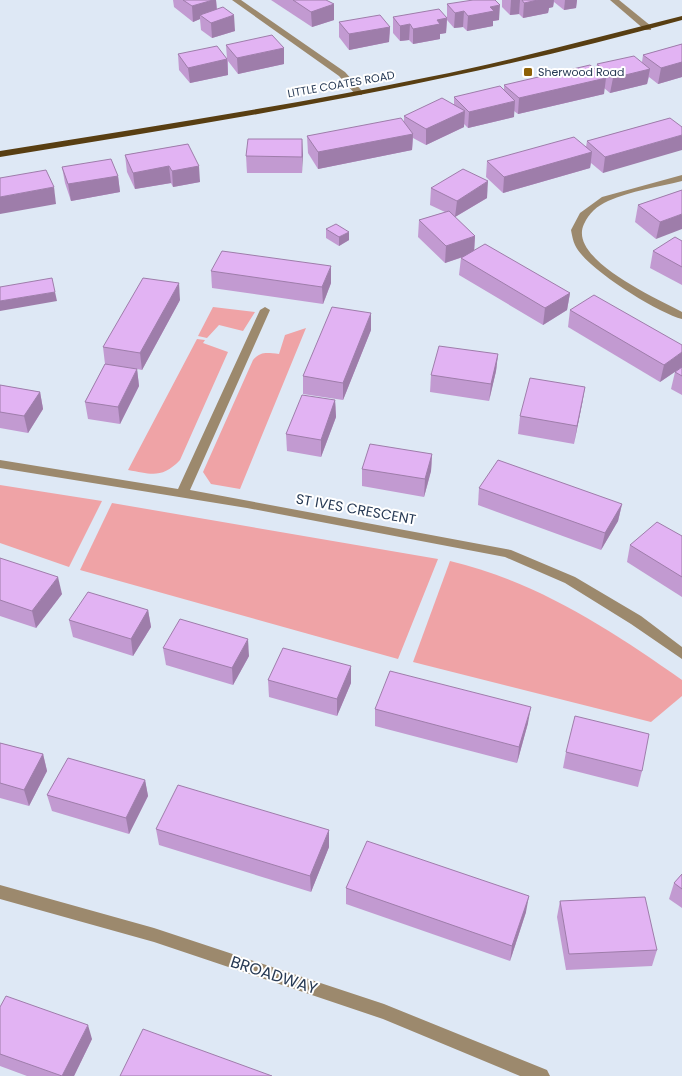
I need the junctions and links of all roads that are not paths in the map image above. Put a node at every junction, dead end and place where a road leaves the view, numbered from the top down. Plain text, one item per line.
1 (236, 0) edge
2 (614, 0) edge
3 (682, 18) edge
4 (648, 28) junction
5 (359, 93) junction
6 (0, 154) edge
7 (682, 178) edge
8 (265, 310) dead end
9 (682, 316) edge
10 (0, 464) edge
11 (182, 494) junction
12 (682, 654) edge
13 (0, 892) edge
14 (541, 1076) edge

1 - 5 street
2 - 4 street
3 - 4 main road, LITTLE COATES ROAD
4 - 5 main road, LITTLE COATES ROAD
5 - 6 main road, LITTLE COATES ROAD
7 - 9 street
8 - 11 street
10 - 11 street, ST IVES CRESCENT
11 - 12 street, ST IVES CRESCENT
13 - 14 street, BROADWAY

